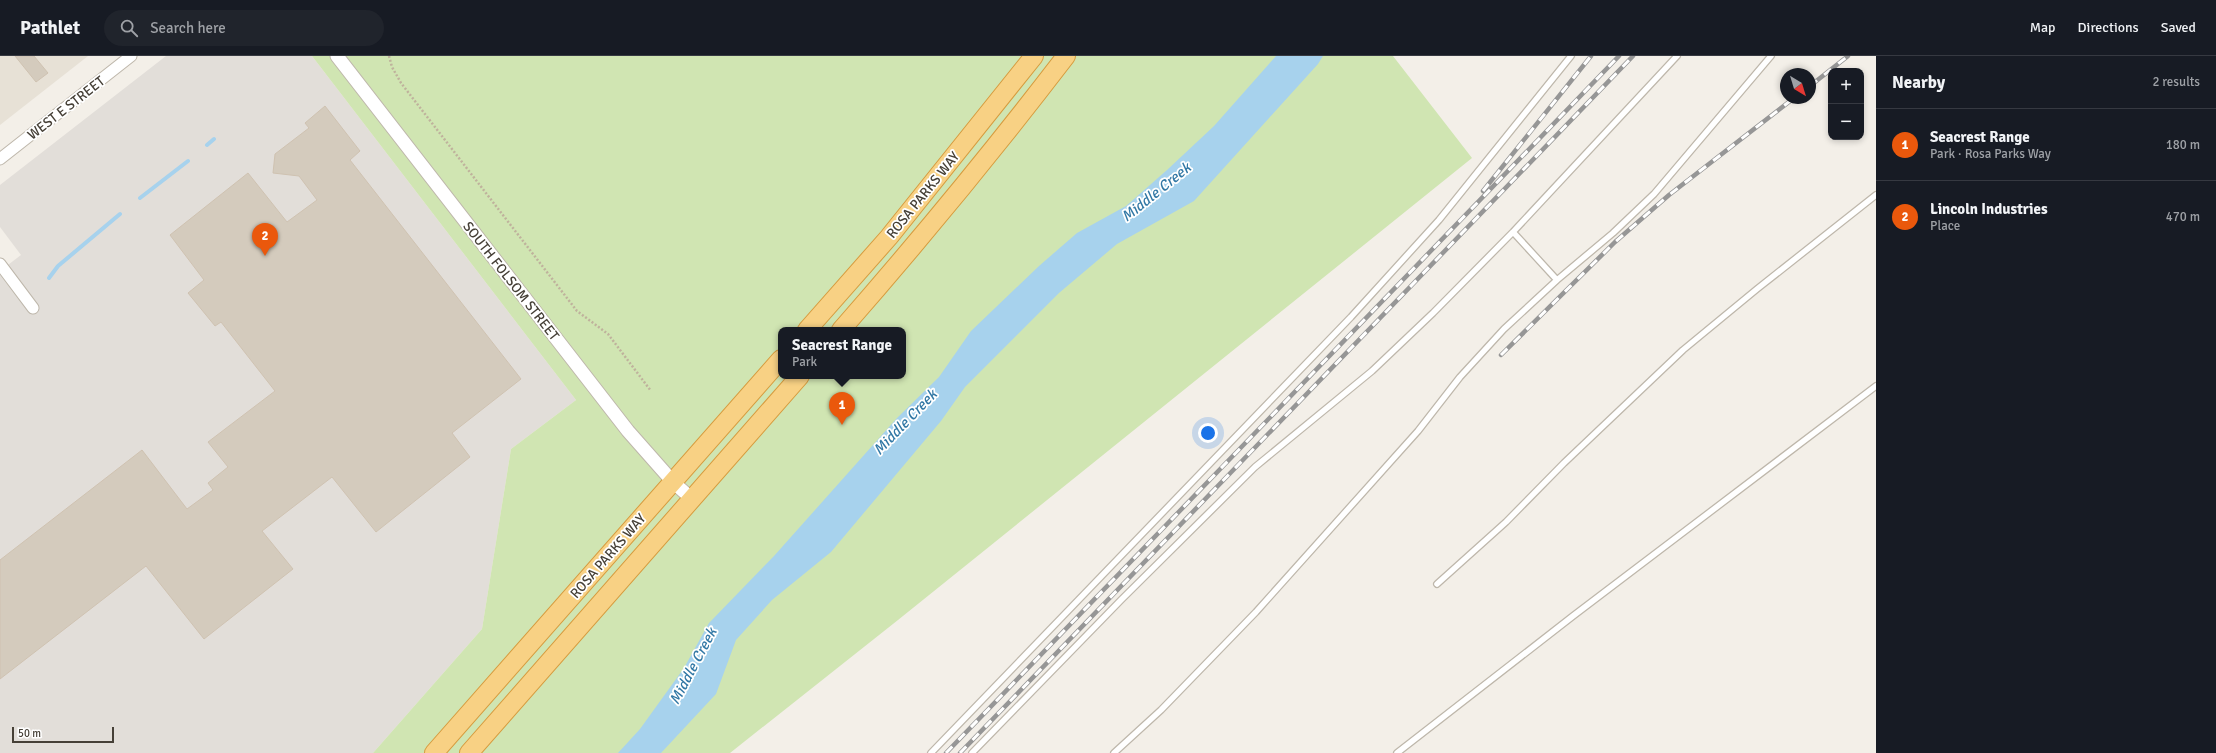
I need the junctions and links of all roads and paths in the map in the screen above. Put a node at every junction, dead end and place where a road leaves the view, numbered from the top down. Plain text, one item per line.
1 (132, 56) edge
2 (337, 56) edge
3 (389, 56) edge
4 (1034, 56) edge
5 (1066, 56) edge
6 (1571, 56) edge
7 (1677, 56) edge
8 (1771, 56) edge
9 (0, 159) edge
10 (1876, 195) edge
11 (1513, 232) junction
12 (0, 264) edge
13 (1557, 280) junction
14 (34, 308) dead end
15 (810, 327) edge
16 (844, 327) edge
17 (778, 362) edge
18 (797, 379) edge
19 (1876, 386) edge
20 (650, 391) dead end
21 (673, 482) junction
22 (692, 499) junction
23 (1437, 584) dead end
24 (434, 753) edge
25 (469, 753) edge
26 (931, 753) edge
27 (972, 753) edge
28 (1114, 753) edge
29 (1397, 753) edge

1 - 9 street, WEST E STREET
2 - 21 street, SOUTH FOLSOM STREET
3 - 20 path
4 - 15 highway, ROSA PARKS WAY
5 - 16 highway, ROSA PARKS WAY
6 - 26 lane
7 - 11 lane
8 - 13 lane
10 - 23 lane
11 - 13 lane
11 - 27 lane
12 - 14 street
13 - 28 lane
17 - 21 highway, ROSA PARKS WAY
18 - 22 highway, ROSA PARKS WAY
19 - 29 lane
21 - 22 street, SOUTH FOLSOM STREET
21 - 24 highway, ROSA PARKS WAY
22 - 25 highway, ROSA PARKS WAY

